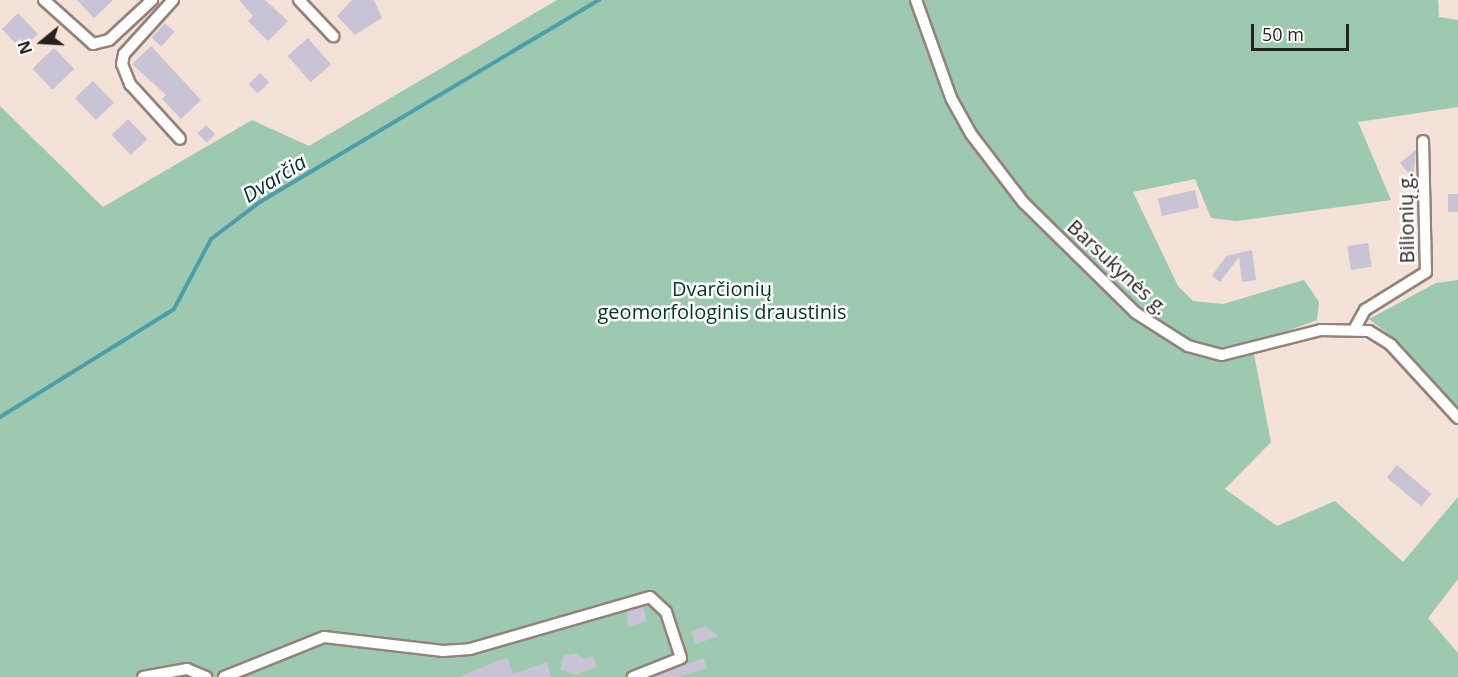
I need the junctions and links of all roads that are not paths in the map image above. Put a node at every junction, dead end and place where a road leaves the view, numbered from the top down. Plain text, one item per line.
1 (44, 0) edge
2 (152, 0) edge
3 (173, 0) edge
4 (299, 0) edge
5 (916, 0) edge
6 (333, 36) dead end
7 (180, 139) dead end
8 (1423, 141) dead end
9 (1355, 328) junction
10 (1458, 418) edge
11 (143, 677) edge
12 (207, 677) edge
13 (224, 677) edge
14 (633, 677) edge

1 - 2 street
3 - 7 street
4 - 6 street
5 - 9 street, Barsukynės g.
8 - 9 street, Bilionių g.
9 - 10 street, Barsukynės g.
11 - 12 street
13 - 14 street

